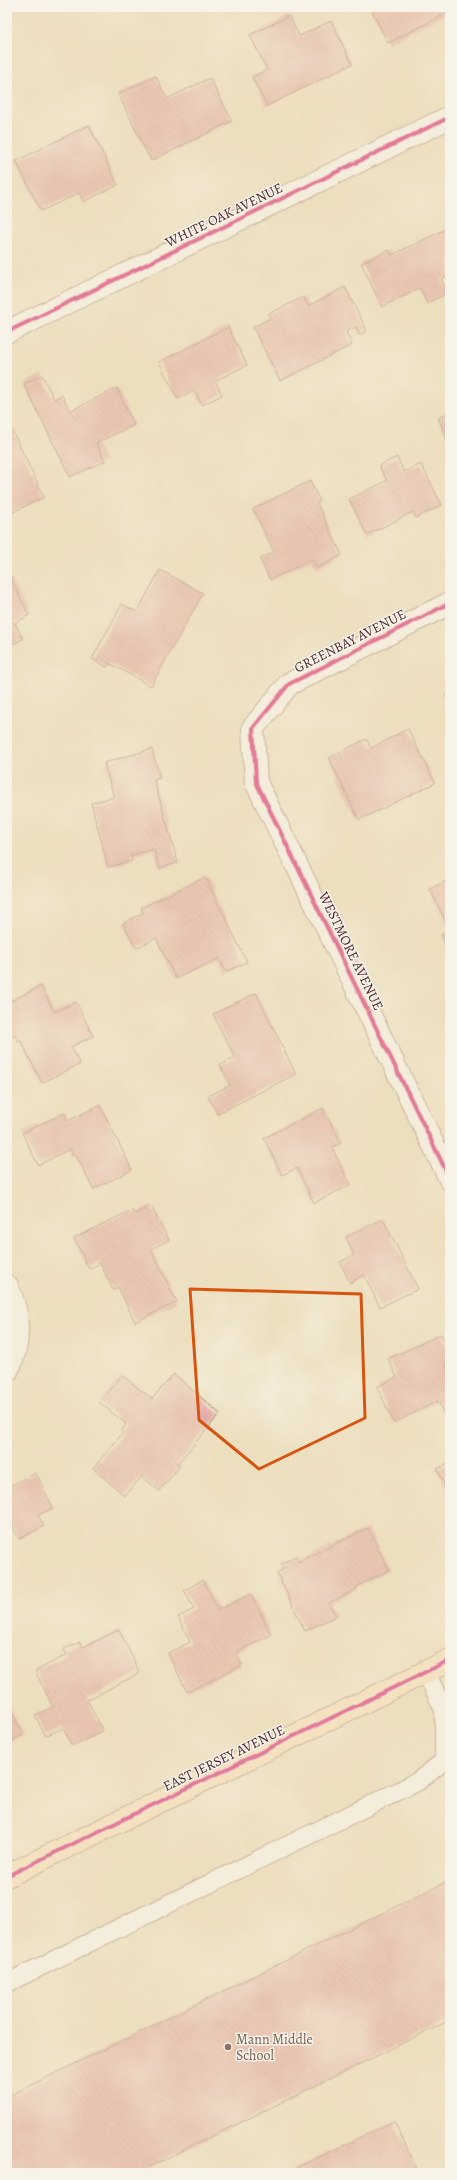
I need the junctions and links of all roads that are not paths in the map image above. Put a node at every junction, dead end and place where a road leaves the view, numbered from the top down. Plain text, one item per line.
1 (450, 117) edge
2 (7, 332) edge
3 (450, 603) edge
4 (254, 728) joint
5 (450, 1179) edge
6 (7, 1286) edge
7 (7, 1371) edge
8 (450, 1660) edge
9 (426, 1672) junction
10 (7, 1876) edge
11 (7, 1982) edge

1 - 2 street, WHITE OAK AVENUE
3 - 4 street, GREENBAY AVENUE
4 - 5 street, WESTMORE AVENUE
6 - 7 street
8 - 9 street, EAST JERSEY AVENUE
9 - 10 street, EAST JERSEY AVENUE
9 - 11 lane

